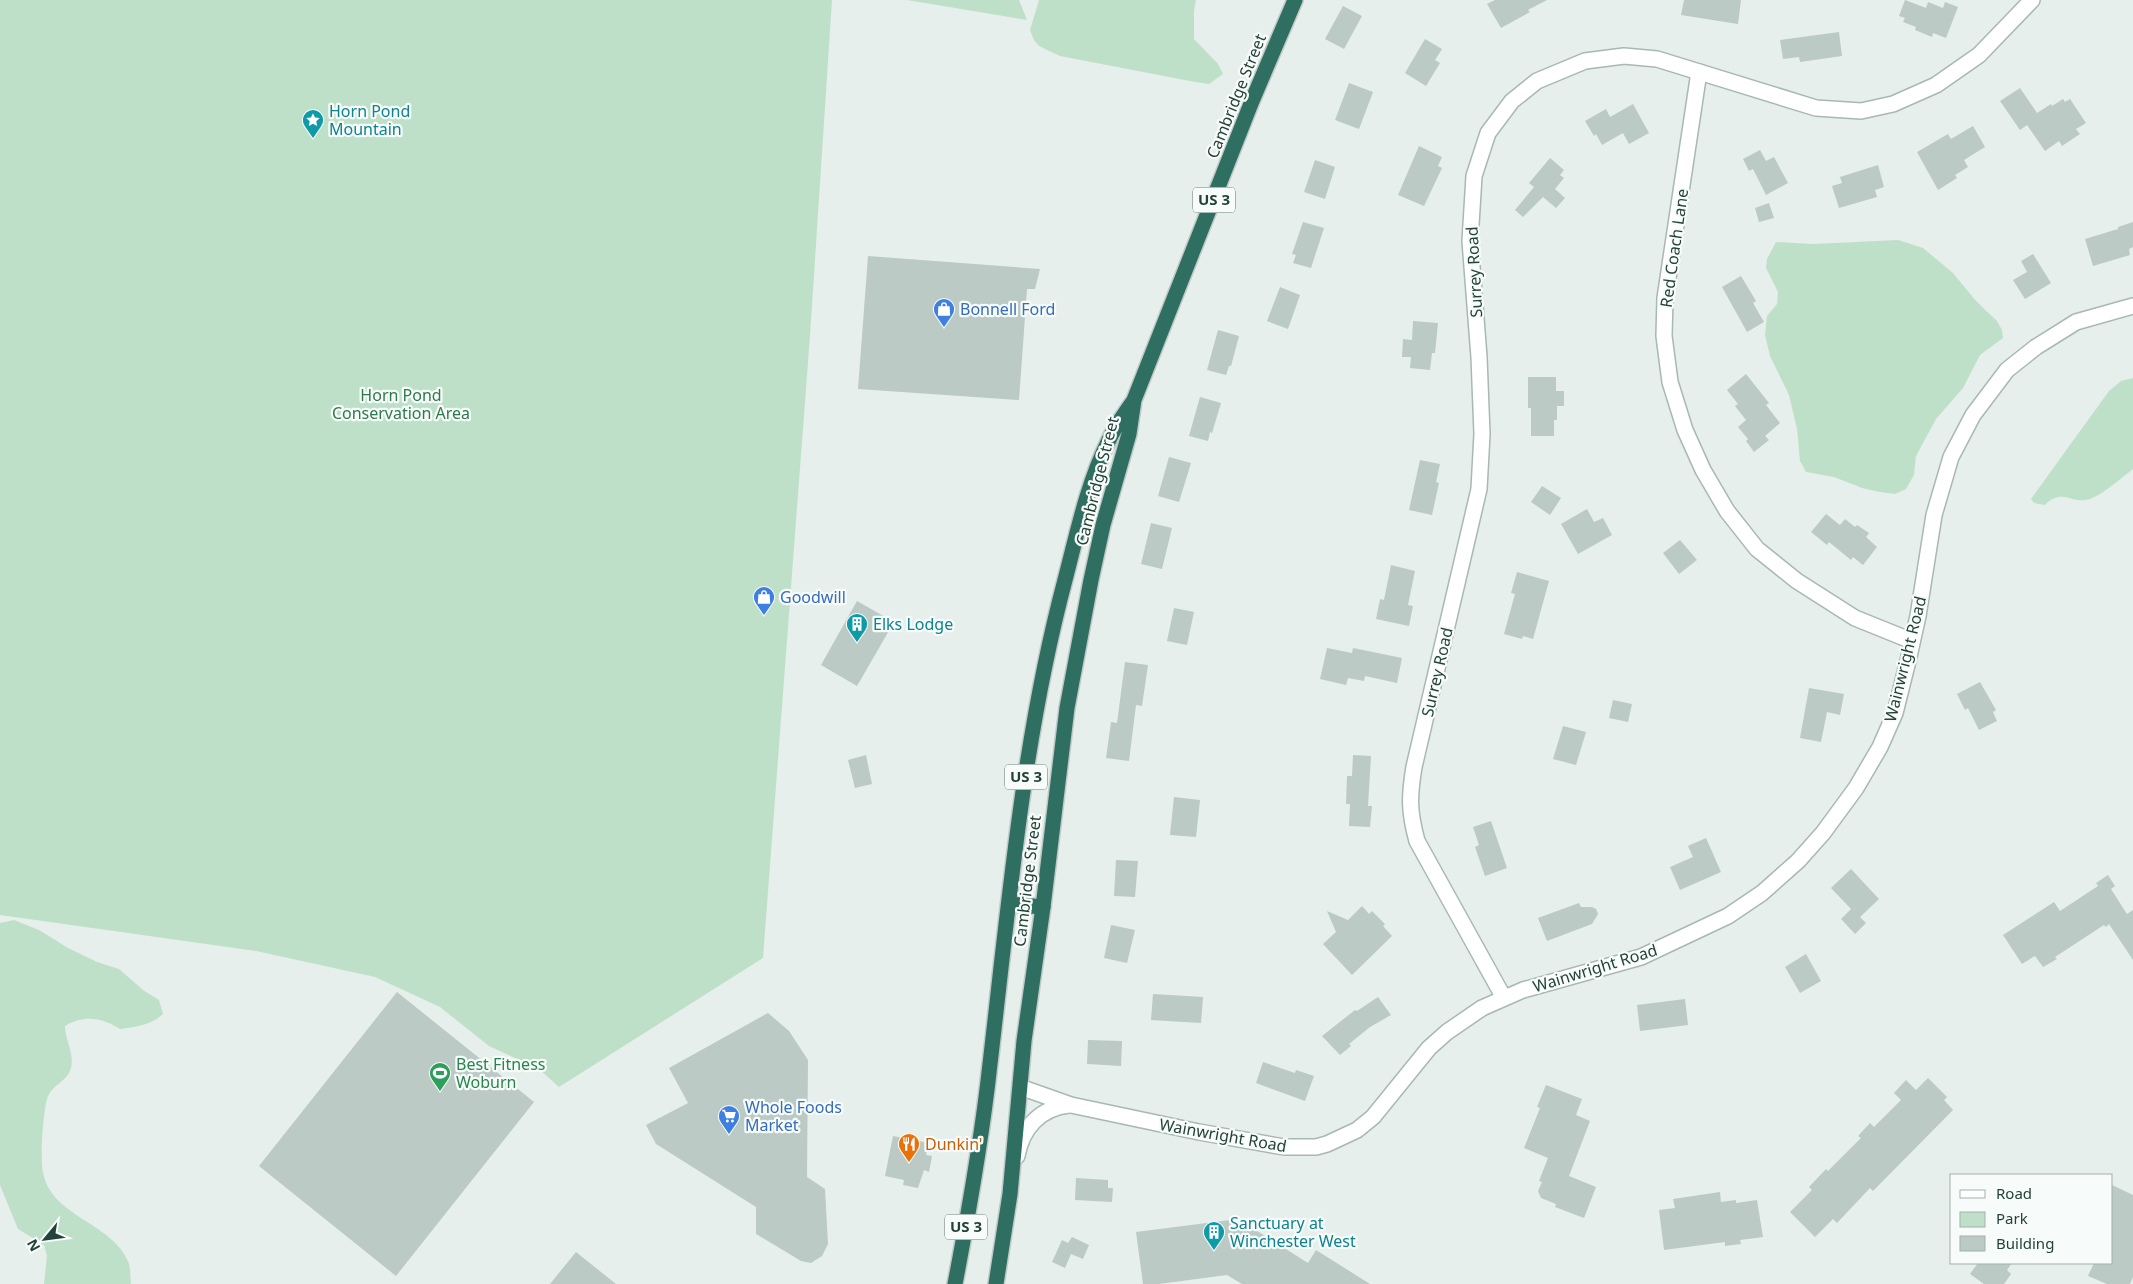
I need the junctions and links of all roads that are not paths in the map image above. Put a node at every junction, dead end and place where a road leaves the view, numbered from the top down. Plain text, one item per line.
1 (1294, 0) edge
2 (2032, 0) edge
3 (1700, 72) junction
4 (2133, 306) edge
5 (1134, 400) junction
6 (1912, 641) junction
7 (1009, 904) junction
8 (1043, 907) junction
9 (1504, 998) junction
10 (1020, 1087) junction
11 (1071, 1105) junction
12 (1010, 1194) junction
13 (955, 1284) edge
14 (996, 1284) edge

1 - 5 highway, Cambridge Street / US 3
2 - 3 street, Surrey Road
3 - 6 street, Red Coach Lane
3 - 9 street, Surrey Road
4 - 6 street, Wainwright Road
5 - 7 highway, Cambridge Street / US 3
5 - 8 highway, Cambridge Street / US 3
6 - 9 street, Wainwright Road
7 - 8 highway
7 - 13 highway, Cambridge Street / US 3
8 - 10 highway, Cambridge Street / US 3
9 - 11 street, Wainwright Road
10 - 11 street, Wainwright Road
10 - 12 highway, Cambridge Street / US 3
11 - 12 street, Wainwright Road
12 - 14 highway, US 3

